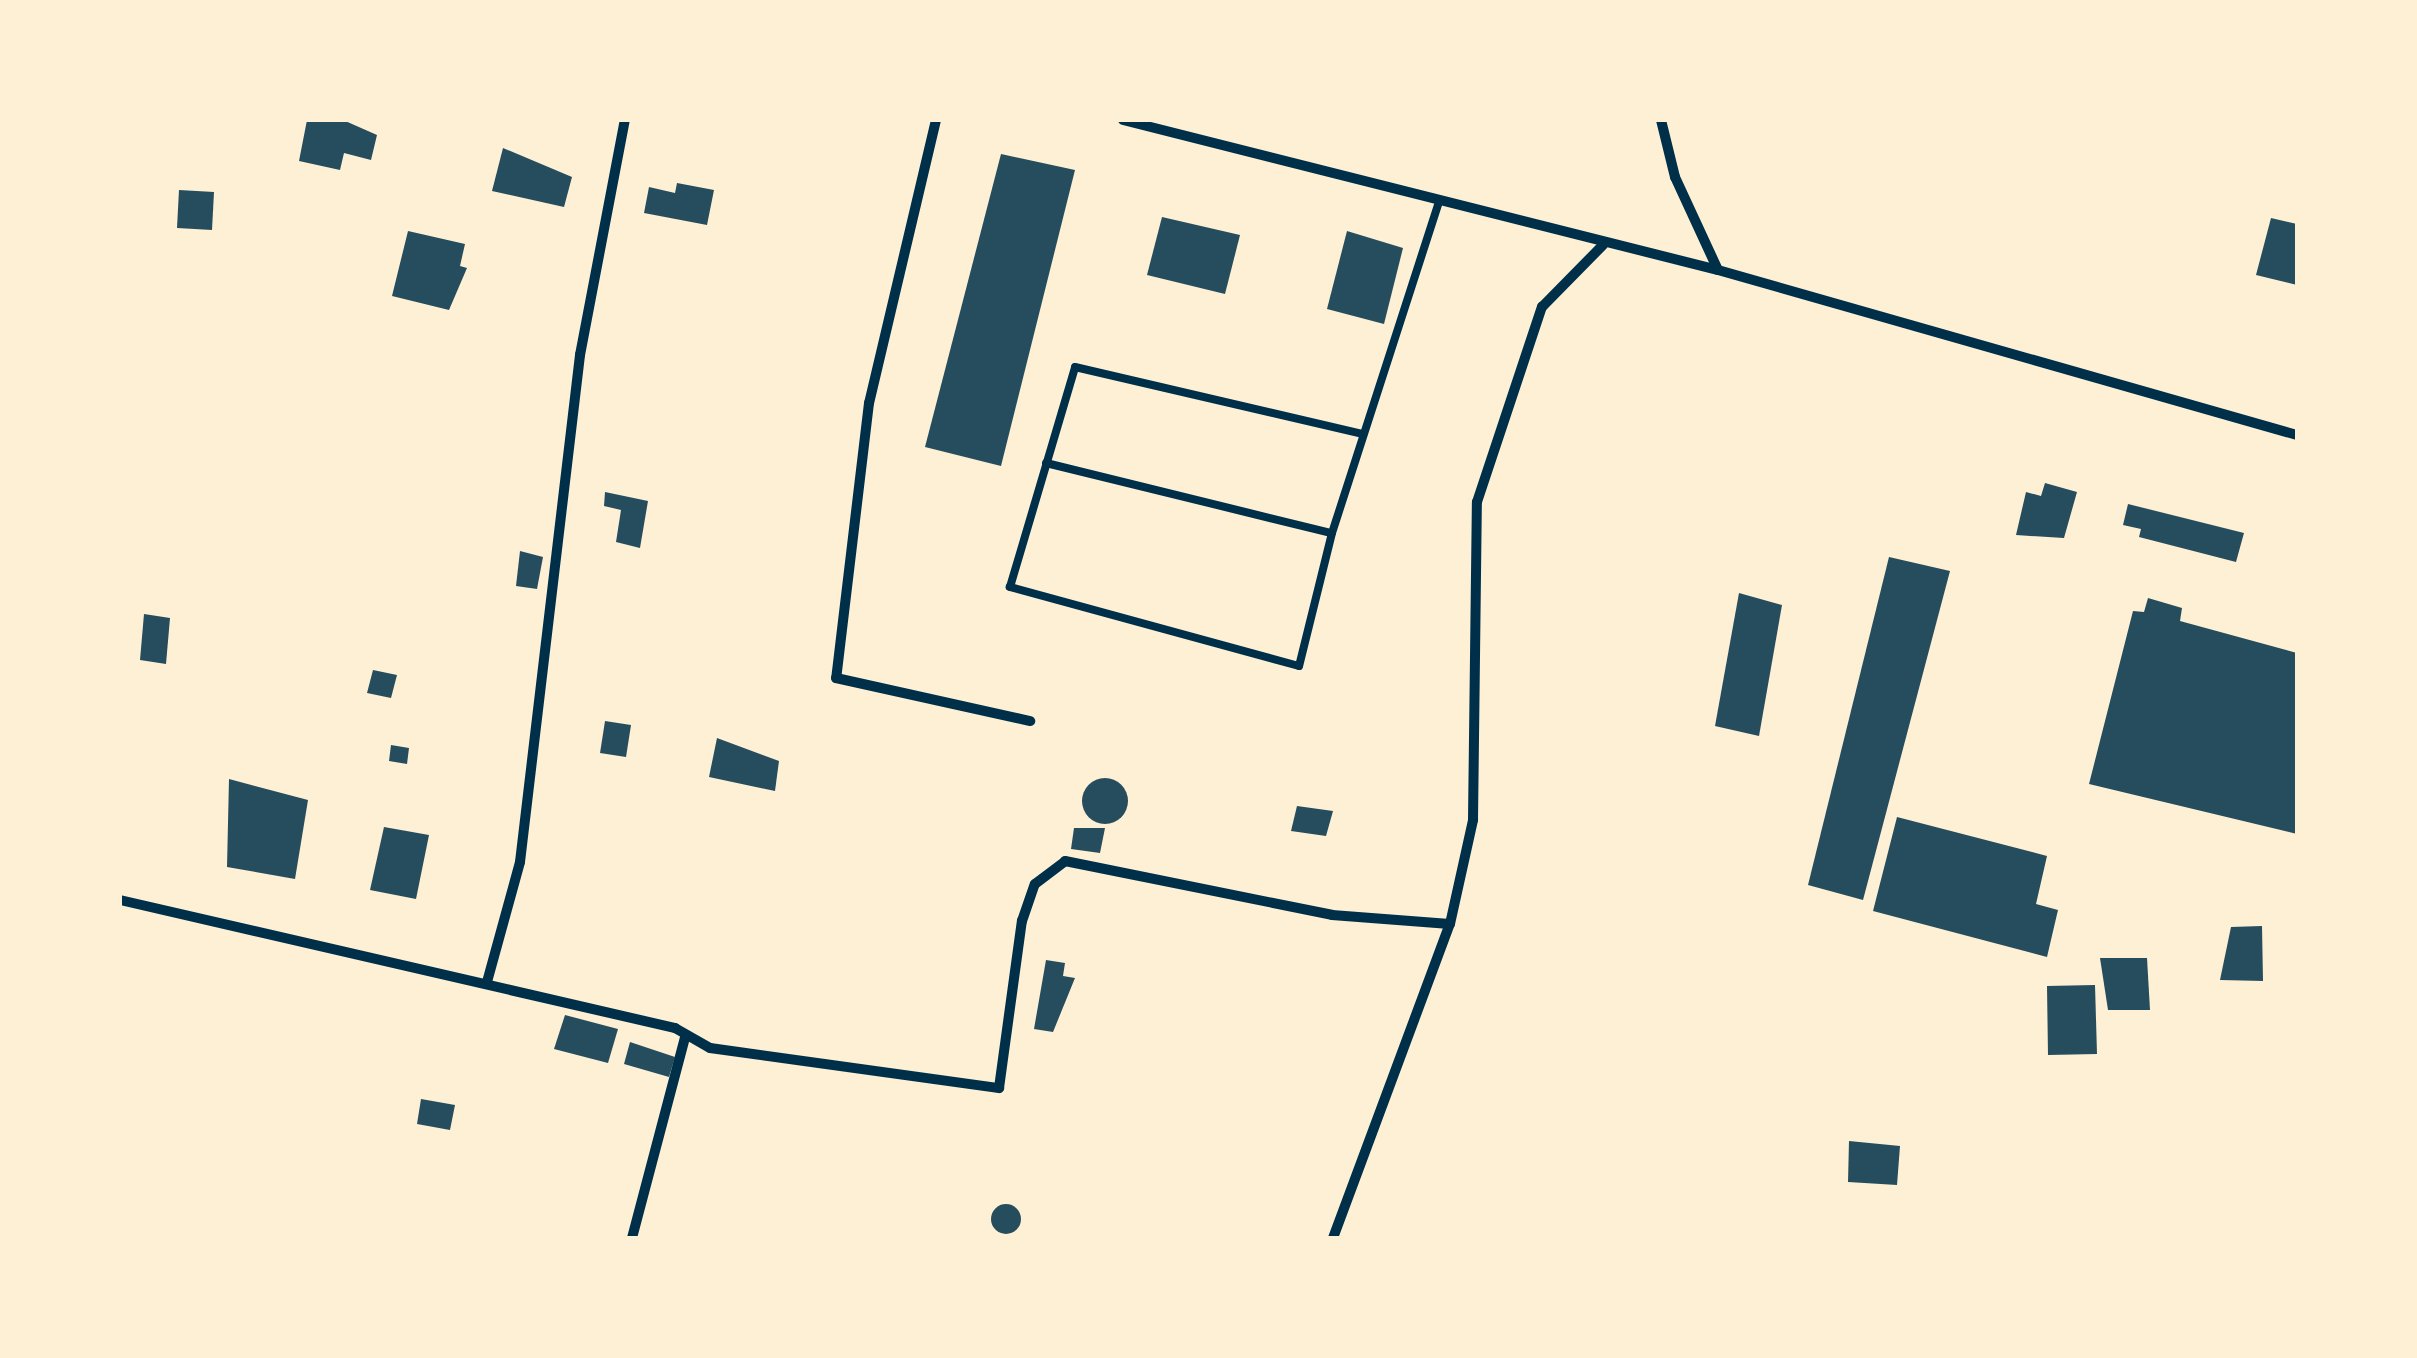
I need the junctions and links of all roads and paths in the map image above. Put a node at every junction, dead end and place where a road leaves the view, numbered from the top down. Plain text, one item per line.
1 (624, 120) edge
2 (936, 120) edge
3 (1123, 120) edge
4 (1661, 120) edge
5 (1140, 122) edge
6 (1438, 204) junction
7 (1603, 245) junction
8 (1718, 270) junction
9 (1362, 434) junction
10 (2297, 435) edge
11 (1046, 463) junction
12 (1332, 533) junction
13 (1030, 722) dead end
14 (120, 900) edge
15 (1450, 924) junction
16 (488, 982) junction
17 (685, 1038) junction
18 (632, 1238) edge
19 (1333, 1238) edge

1 - 16 street
2 - 13 street
3 - 5 street
4 - 8 street
5 - 6 street
6 - 7 street
6 - 9 lane
7 - 8 street
7 - 15 street
8 - 10 street
9 - 11 lane
9 - 12 lane
11 - 12 lane
11 - 12 lane
14 - 16 street
15 - 17 street
15 - 19 street
16 - 17 street
17 - 18 street

